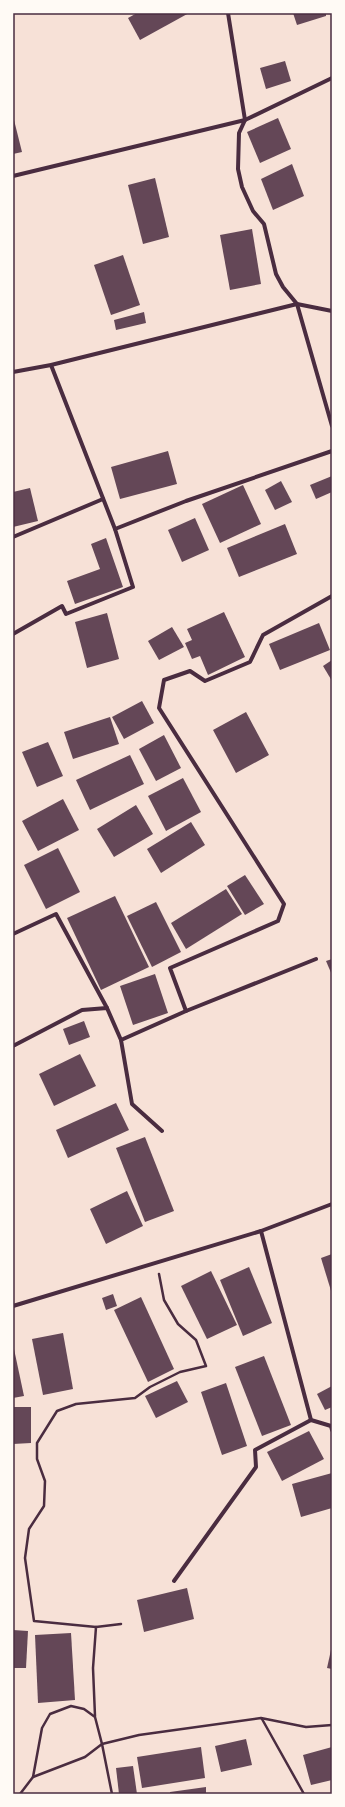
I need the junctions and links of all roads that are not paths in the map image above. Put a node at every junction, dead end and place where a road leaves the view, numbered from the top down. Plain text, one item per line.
1 (228, 13) edge
2 (332, 78) edge
3 (245, 120) junction
4 (13, 176) edge
5 (297, 304) junction
6 (332, 311) edge
7 (51, 365) junction
8 (13, 372) edge
9 (332, 426) edge
10 (332, 451) edge
11 (103, 499) junction
12 (115, 529) junction
13 (13, 537) edge
14 (332, 596) edge
15 (13, 634) edge
16 (13, 934) edge
17 (316, 959) dead end
18 (107, 1008) junction
19 (186, 1011) junction
20 (121, 1040) junction
21 (13, 1046) edge
22 (162, 1131) dead end
23 (332, 1204) edge
24 (261, 1231) junction
25 (13, 1306) edge
26 (310, 1420) junction
27 (332, 1430) edge
28 (174, 1581) dead end

1 - 3 street
2 - 3 street
3 - 4 street
3 - 5 street
5 - 6 street
5 - 7 street
5 - 9 street
7 - 8 street
7 - 11 street
10 - 12 street
11 - 12 street
11 - 13 street
12 - 15 street
14 - 19 street
16 - 18 street
17 - 19 street
18 - 20 street
18 - 21 street
19 - 20 street
20 - 22 street
23 - 24 street
24 - 25 street
24 - 26 street
26 - 27 street
26 - 28 street

